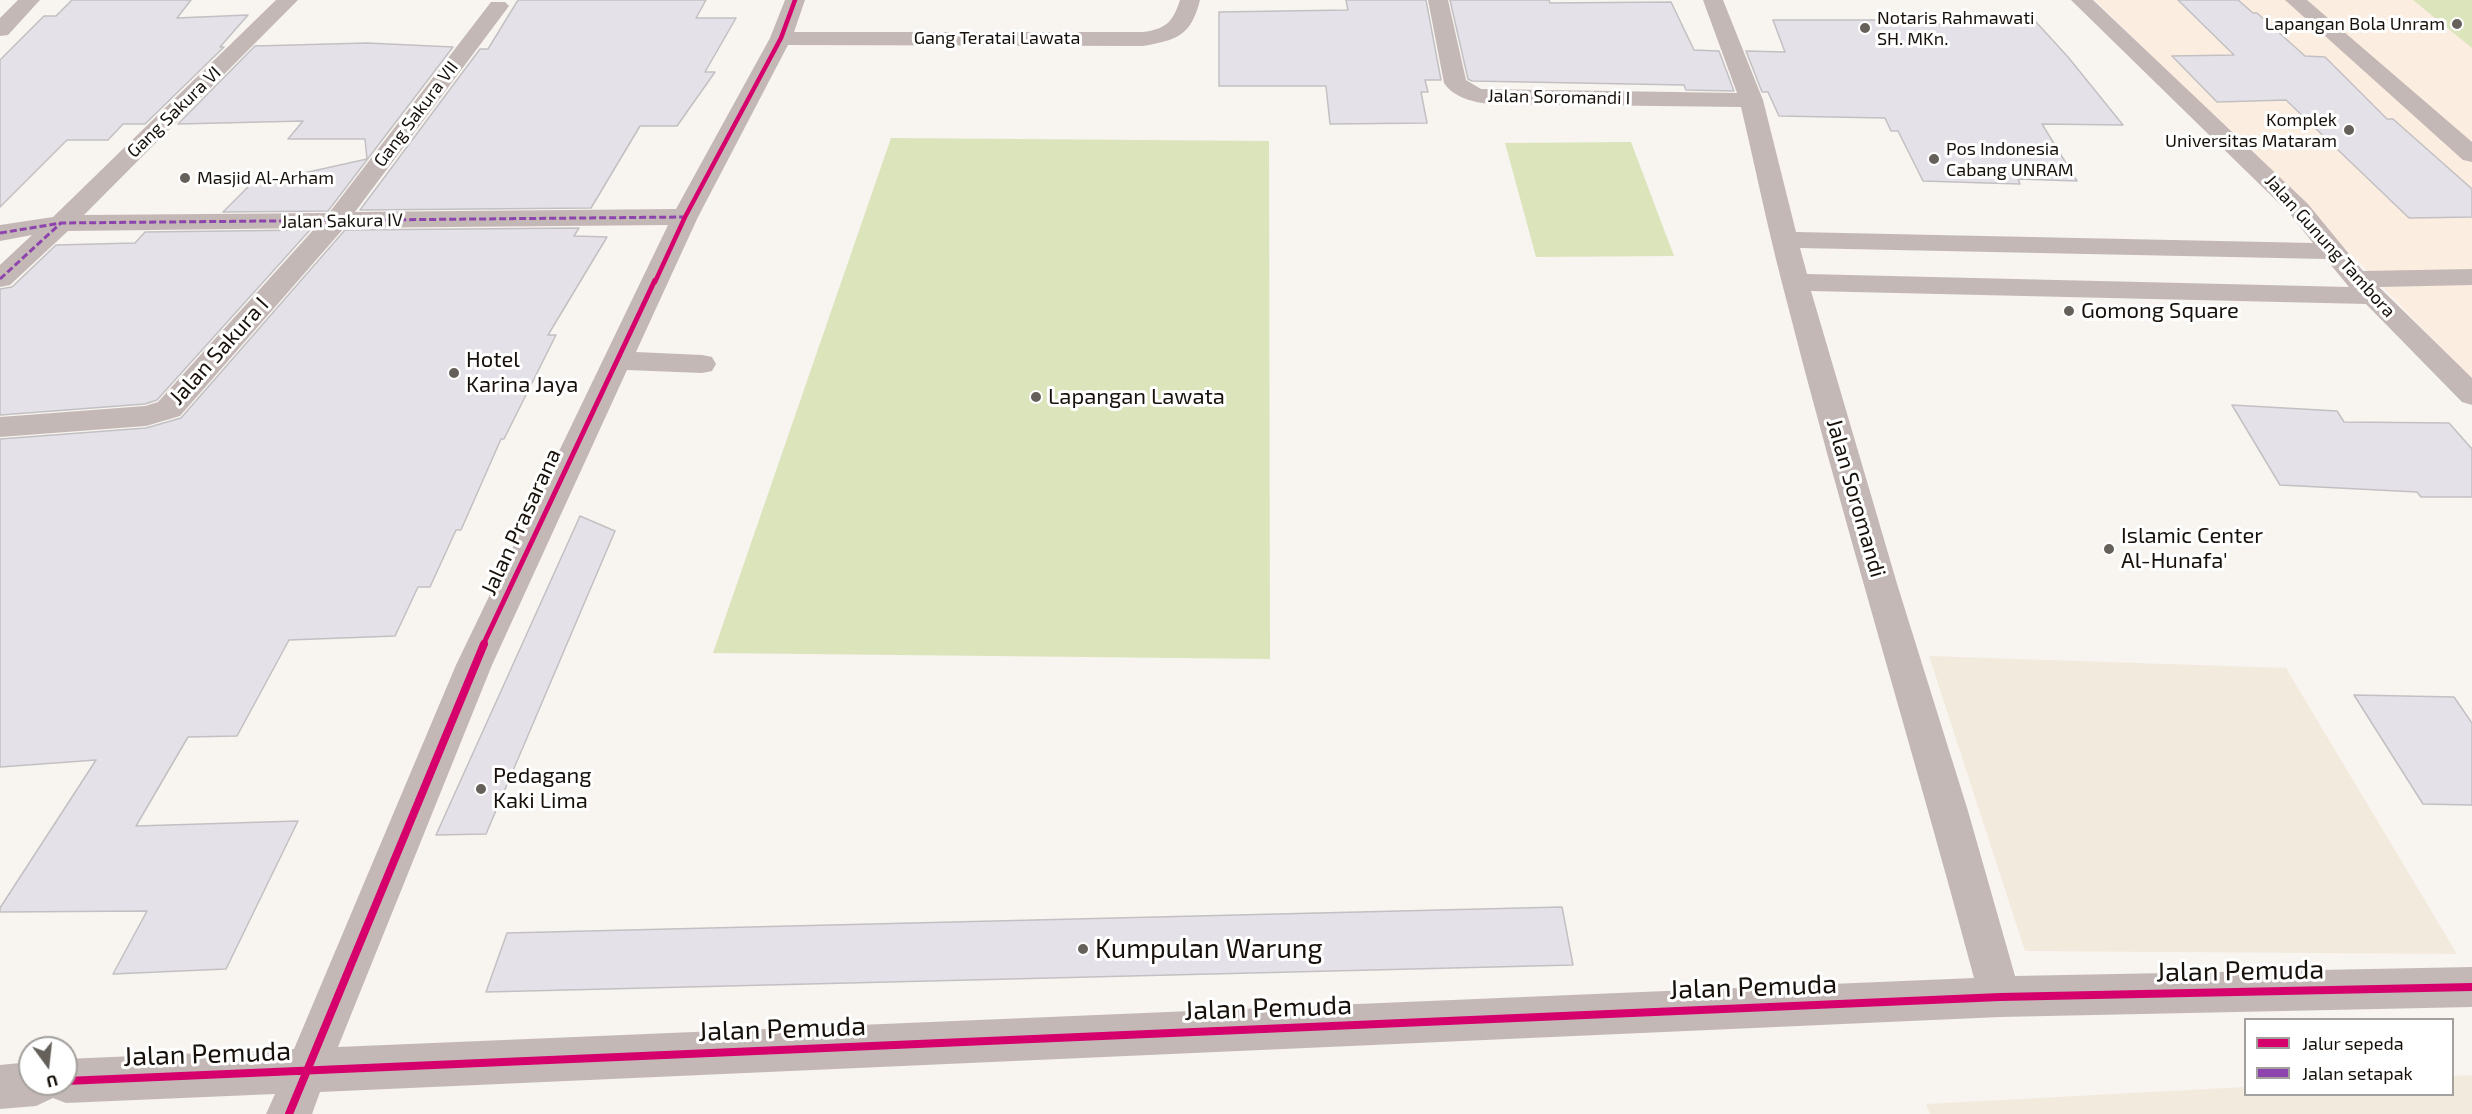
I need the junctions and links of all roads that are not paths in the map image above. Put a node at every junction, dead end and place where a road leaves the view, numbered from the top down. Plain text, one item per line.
1 (30, 0) edge
2 (288, 0) edge
3 (795, 0) edge
4 (1190, 0) edge
5 (1438, 0) edge
6 (1713, 0) edge
7 (2081, 0) edge
8 (2295, 0) edge
9 (498, 6) dead end
10 (0, 30) edge
11 (781, 38) junction
12 (1751, 100) junction
13 (2472, 155) edge
14 (685, 217) junction
15 (335, 222) junction
16 (61, 223) junction
17 (0, 233) edge
18 (1784, 240) junction
19 (2335, 251) junction
20 (2472, 277) edge
21 (0, 279) edge
22 (1795, 282) junction
23 (2364, 287) junction
24 (616, 360) junction
25 (702, 364) dead end
26 (2472, 394) edge
27 (0, 427) edge
28 (2472, 987) edge
29 (2000, 997) junction
30 (306, 1071) junction
31 (78, 1080) edge
32 (18, 1086) edge
33 (0, 1087) edge
34 (289, 1114) edge

1 - 10 street
2 - 16 street, Gang Sakura VI
3 - 11 street, Jalan Prasarana
4 - 11 street, Gang Teratai Lawata
5 - 12 street, Jalan Soromandi I
6 - 12 street, Jalan Soromandi
7 - 19 street, Jalan Gunung Tambora
8 - 13 street
9 - 15 street, Gang Sakura VII
11 - 14 street, Jalan Prasarana
12 - 18 street, Jalan Soromandi
14 - 15 street, Jalan Sakura IV
14 - 24 street, Jalan Prasarana
15 - 16 street, Jalan Sakura IV
15 - 27 street, Jalan Sakura I
16 - 17 street, Jalan Sakura IV
16 - 21 street, Gang Sakura VI
18 - 19 street
18 - 22 street, Jalan Soromandi
19 - 23 street, Jalan Gunung Tambora
20 - 23 street
22 - 23 street
22 - 29 street, Jalan Soromandi
23 - 26 street, Jalan Gunung Tambora
24 - 25 street
24 - 30 street, Jalan Prasarana
28 - 29 street, Jalan Pemuda
29 - 30 street, Jalan Pemuda
30 - 31 street, Jalan Pemuda
30 - 34 street, Jalan Prasarana
32 - 33 street

